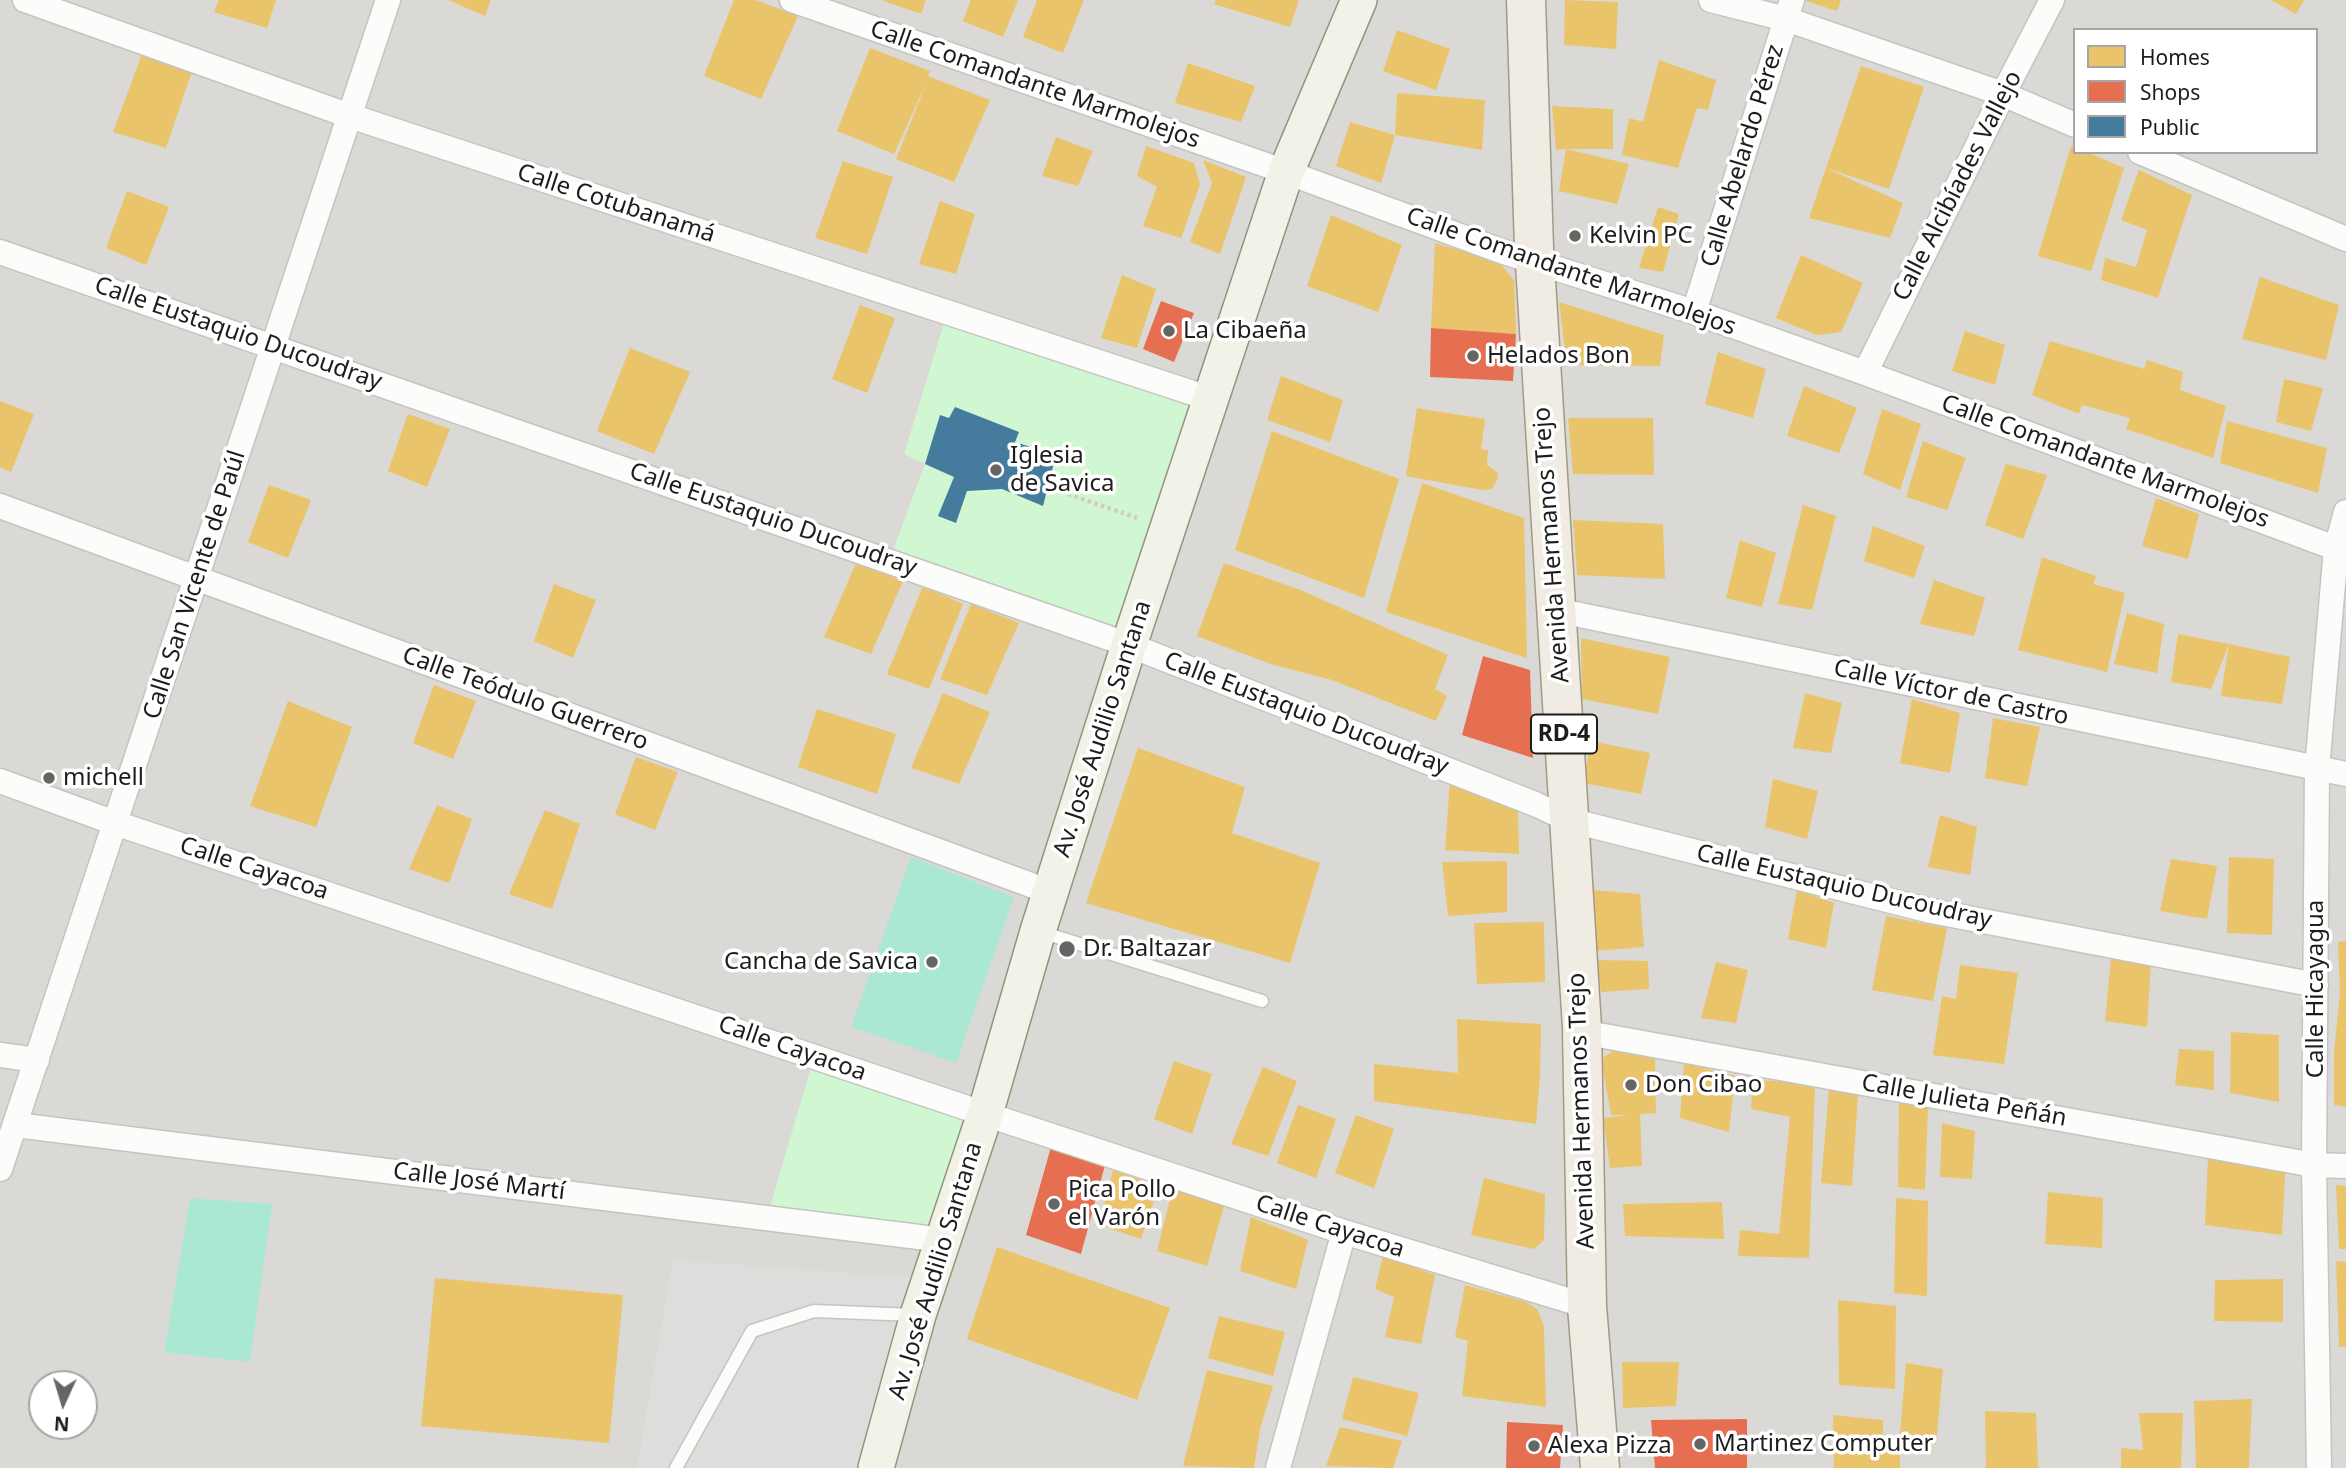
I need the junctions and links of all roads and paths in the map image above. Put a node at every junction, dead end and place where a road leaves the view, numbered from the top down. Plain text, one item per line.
1 (25, 0) edge
2 (388, 0) edge
3 (792, 0) edge
4 (1359, 0) edge
5 (1526, 0) edge
6 (1711, 0) edge
7 (2052, 0) edge
8 (1789, 10) edge
9 (2003, 94) junction
10 (350, 116) junction
11 (2073, 124) edge
12 (2145, 154) edge
13 (1286, 172) junction
14 (2346, 239) edge
15 (0, 252) edge
16 (1535, 263) junction
17 (1694, 312) junction
18 (274, 346) junction
19 (1865, 373) junction
20 (1211, 399) junction
21 (1048, 487) dead end
22 (0, 506) edge
23 (2346, 512) edge
24 (1168, 529) junction
25 (2341, 550) edge
26 (197, 578) junction
27 (1556, 610) junction
28 (1129, 645) junction
29 (2317, 769) junction
30 (2346, 774) edge
31 (0, 781) edge
32 (1569, 820) junction
33 (115, 823) junction
34 (1050, 892) junction
35 (1038, 931) junction
36 (2316, 985) junction
37 (1262, 1000) dead end
38 (1583, 1032) junction
39 (0, 1055) edge
40 (37, 1060) junction
41 (985, 1114) junction
42 (16, 1125) junction
43 (2314, 1165) junction
44 (2346, 1166) edge
45 (0, 1169) edge
46 (1344, 1232) junction
47 (943, 1240) junction
48 (1587, 1306) junction
49 (918, 1315) junction
50 (676, 1468) edge
51 (876, 1468) edge
52 (1278, 1468) edge
53 (1600, 1468) edge
54 (2319, 1468) edge

1 - 10 street, Calle Cotubanamá
2 - 10 street, Calle San Vicente de Paúl
3 - 13 street, Calle Comandante Marmolejos
4 - 13 main road, Av. José Audilio Santana
5 - 16 main road, Avenida Hermanos Trejo / RD-4
6 - 8 street
7 - 9 street, Calle Alcibíades Vallejo
8 - 9 street
8 - 17 street, Calle Abelardo Pérez
9 - 11 street
9 - 19 street, Calle Alcibíades Vallejo
10 - 18 street, Calle San Vicente de Paúl
10 - 20 street, Calle Cotubanamá
12 - 14 street
13 - 16 street, Calle Comandante Marmolejos
13 - 20 main road, Av. José Audilio Santana
15 - 18 street, Calle Eustaquio Ducoudray
16 - 17 street, Calle Comandante Marmolejos
16 - 27 main road, Avenida Hermanos Trejo / RD-4
17 - 19 street, Calle Comandante Marmolejos
18 - 26 street, Calle San Vicente de Paúl
18 - 28 street, Calle Eustaquio Ducoudray
19 - 25 street, Calle Comandante Marmolejos
20 - 24 main road, Av. José Audilio Santana
21 - 24 path
22 - 26 street, Calle Teódulo Guerrero
23 - 25 street, Calle Hicayagua
24 - 28 main road, Av. José Audilio Santana
25 - 29 street, Calle Hicayagua
26 - 33 street, Calle San Vicente de Paúl
26 - 34 street, Calle Teódulo Guerrero
27 - 29 street, Calle Víctor de Castro
27 - 32 main road, Avenida Hermanos Trejo / RD-4
28 - 32 street, Calle Eustaquio Ducoudray
28 - 34 main road, Av. José Audilio Santana
29 - 30 street, Calle Víctor de Castro
29 - 36 street, Calle Hicayagua
31 - 33 street, Calle Cayacoa
32 - 36 street, Calle Eustaquio Ducoudray
32 - 38 main road, Avenida Hermanos Trejo / RD-4
33 - 40 street, Calle San Vicente de Paúl
33 - 41 street, Calle Cayacoa
34 - 35 main road, Av. José Audilio Santana
35 - 37 lane
35 - 41 main road, Av. José Audilio Santana
36 - 43 street, Calle Hicayagua
38 - 43 street, Calle Julieta Peñán
38 - 48 main road, Avenida Hermanos Trejo / RD-4
39 - 40 street
40 - 42 street, Calle San Vicente de Paúl
41 - 46 street, Calle Cayacoa
41 - 47 main road, Av. José Audilio Santana
42 - 45 street, Calle San Vicente de Paúl
42 - 47 street, Calle José Martí
43 - 44 street, Calle Julieta Peñán
43 - 54 street, Calle Hicayagua
46 - 48 street, Calle Cayacoa
46 - 52 street
47 - 49 main road, Av. José Audilio Santana
48 - 53 main road, Avenida Hermanos Trejo / RD-4
49 - 50 lane
49 - 51 main road, Av. José Audilio Santana

